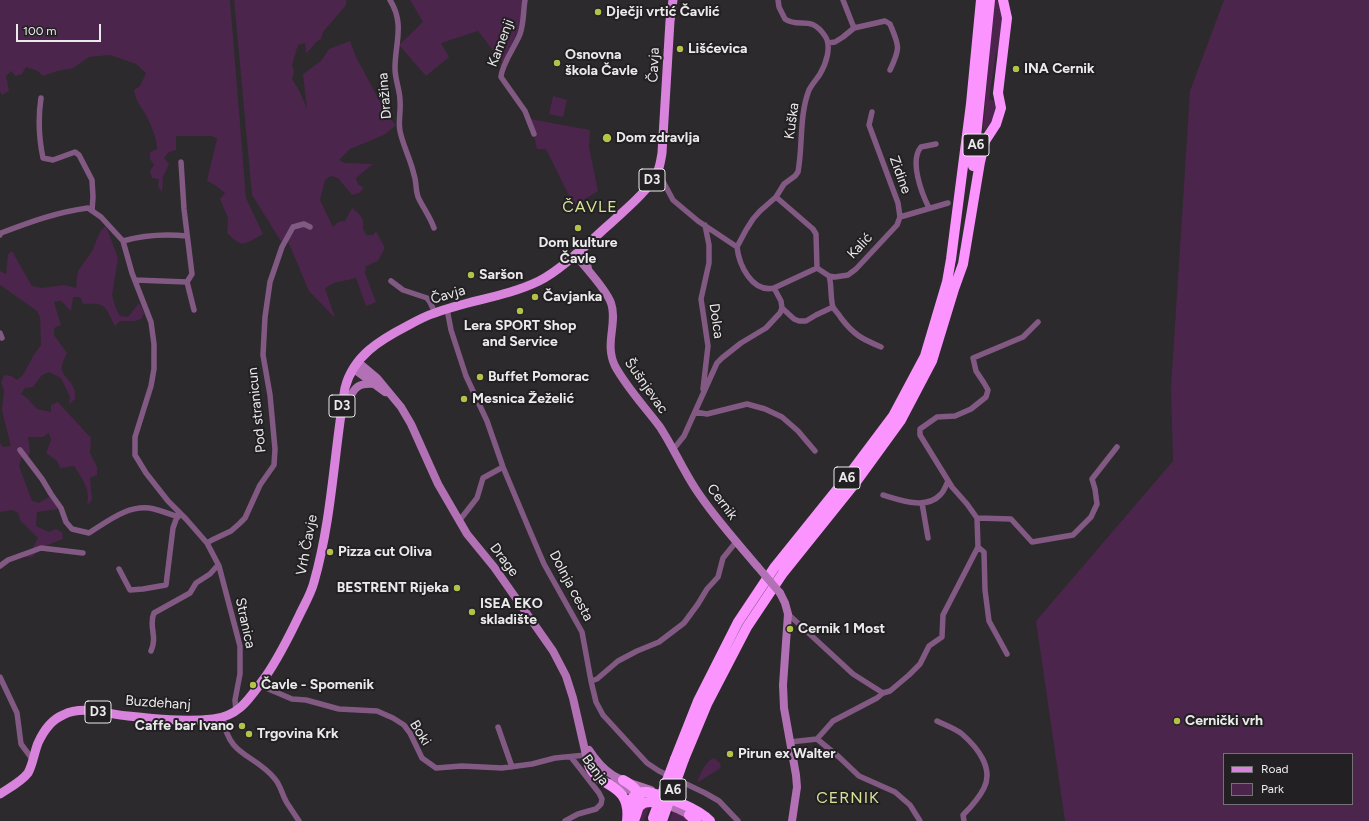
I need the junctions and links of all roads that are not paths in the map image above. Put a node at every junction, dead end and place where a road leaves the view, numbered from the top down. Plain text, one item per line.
1 (390, 0) edge
2 (525, 0) edge
3 (674, 0) edge
4 (778, 0) edge
5 (843, 0) edge
6 (976, 0) edge
7 (981, 0) edge
8 (990, 0) edge
9 (1003, 0) edge
10 (854, 28) junction
11 (828, 43) junction
12 (890, 70) dead end
13 (41, 98) dead end
14 (872, 112) dead end
15 (534, 134) dead end
16 (936, 144) dead end
17 (181, 162) dead end
18 (658, 172) junction
19 (963, 174) junction
20 (776, 196) junction
21 (948, 203) dead end
22 (929, 208) junction
23 (92, 211) junction
24 (900, 217) junction
25 (705, 225) junction
26 (310, 227) dead end
27 (434, 228) dead end
28 (0, 235) edge
29 (187, 236) junction
30 (123, 241) junction
31 (737, 247) junction
32 (577, 252) junction
33 (817, 268) junction
34 (829, 276) junction
35 (135, 280) junction
36 (391, 281) dead end
37 (187, 282) junction
38 (774, 288) junction
39 (954, 289) junction
40 (833, 307) junction
41 (782, 308) junction
42 (447, 309) junction
43 (194, 310) dead end
44 (435, 312) junction
45 (1038, 322) dead end
46 (881, 347) dead end
47 (357, 363) junction
48 (375, 384) junction
49 (393, 397) junction
50 (702, 397) junction
51 (341, 411) junction
52 (695, 412) junction
53 (1117, 447) dead end
54 (672, 449) junction
55 (20, 450) dead end
56 (815, 451) dead end
57 (503, 466) junction
58 (948, 481) junction
59 (883, 495) dead end
60 (922, 503) junction
61 (178, 514) junction
62 (977, 518) junction
63 (459, 521) junction
64 (928, 538) dead end
65 (736, 542) junction
66 (207, 543) junction
67 (978, 547) junction
68 (83, 553) dead end
69 (218, 565) junction
70 (0, 566) edge
71 (119, 568) dead end
72 (788, 614) junction
73 (151, 651) dead end
74 (1007, 654) dead end
75 (0, 677) edge
76 (591, 682) junction
77 (259, 685) junction
78 (882, 693) junction
79 (236, 711) junction
80 (223, 718) junction
81 (938, 721) dead end
82 (498, 727) dead end
83 (817, 739) junction
84 (790, 742) junction
85 (584, 743) junction
86 (587, 757) junction
87 (571, 758) junction
88 (678, 759) junction
89 (33, 760) junction
90 (512, 767) junction
91 (623, 780) junction
92 (0, 794) edge
93 (639, 794) junction
94 (657, 797) junction
95 (633, 814) edge
96 (693, 818) edge
97 (654, 820) edge
98 (299, 821) edge
99 (566, 821) edge
100 (627, 821) edge
101 (666, 821) edge
102 (701, 821) edge
103 (710, 821) edge
104 (714, 821) edge
105 (738, 821) edge
106 (792, 821) edge
107 (920, 821) edge
108 (964, 821) edge

1 - 27 street, Dražina
2 - 15 street, Kamenji
3 - 18 main road, Čavja / D3
4 - 11 street
5 - 10 street
6 - 19 highway
7 - 19 highway, A6
8 - 39 highway, A6
9 - 39 highway
10 - 11 street
10 - 12 street
11 - 20 street, Kuška
13 - 23 street
14 - 24 street, Zidine
16 - 22 street, Zidine
17 - 29 street
18 - 25 street
18 - 32 main road, Čavja / D3
19 - 88 highway, A6
20 - 31 street, Kuška
20 - 33 street
21 - 22 street, Zidine
22 - 24 street, Zidine
23 - 28 street
23 - 30 street
24 - 34 street, Kalić
25 - 31 street
25 - 50 street, Dolca
26 - 66 street, Pod stranicun
29 - 30 street
29 - 37 street
30 - 35 street, Stranica
31 - 38 street
32 - 42 main road, Čavja / D3
32 - 54 main road, Šušnjevac
33 - 34 street
33 - 38 street
34 - 40 street
35 - 37 street
35 - 61 street, Stranica
36 - 44 street
37 - 43 street
38 - 41 street
39 - 88 highway, A6
40 - 41 street
40 - 46 street
41 - 50 street
42 - 44 main road, Čavja / D3
42 - 57 street, Dolnja cesta
44 - 47 main road, Čavja / D3
45 - 58 street
47 - 48 main road, Drage
47 - 49 main road, Drage
47 - 51 main road, Vrh Čavje / D3
48 - 49 main road, Drage
48 - 51 main road
49 - 63 main road, Drage
50 - 52 street
51 - 77 main road, Vrh Čavje / D3
52 - 54 street
52 - 56 street
53 - 62 street
54 - 65 main road, Cernik
55 - 61 street
57 - 63 street
57 - 76 street, Dolnja cesta
58 - 60 street
58 - 62 street
59 - 60 street
60 - 64 street
61 - 66 street, Stranica
61 - 71 street
62 - 67 street
63 - 85 main road, Drage
65 - 72 main road, Cernik, bridge
65 - 76 street
66 - 69 street, Stranica
67 - 74 street
67 - 78 street
68 - 70 street
69 - 73 street
69 - 79 street, Stranica
72 - 78 street
72 - 84 main road
75 - 89 street
76 - 105 street, Dolnja cesta
77 - 79 main road, Vrh Čavje / D3
77 - 90 street, Boki
78 - 83 street
79 - 80 main road, Buzdehanj / D3
80 - 89 main road, Buzdehanj / D3
80 - 98 street
81 - 108 street
82 - 90 street
83 - 84 street
83 - 107 street
84 - 106 main road
85 - 86 main road, Drage
85 - 91 main road, Drage
86 - 87 street, Boki
86 - 93 main road
86 - 95 highway
87 - 90 street, Boki
87 - 99 street, Banja
88 - 97 highway, A6, bridge
88 - 97 highway
88 - 101 highway
89 - 92 main road, Buzdehanj / D3
91 - 93 highway
91 - 94 main road, Drage
93 - 94 main road
93 - 95 highway
93 - 103 highway
94 - 95 highway
94 - 96 main road
94 - 104 main road
95 - 100 highway
96 - 102 main road

